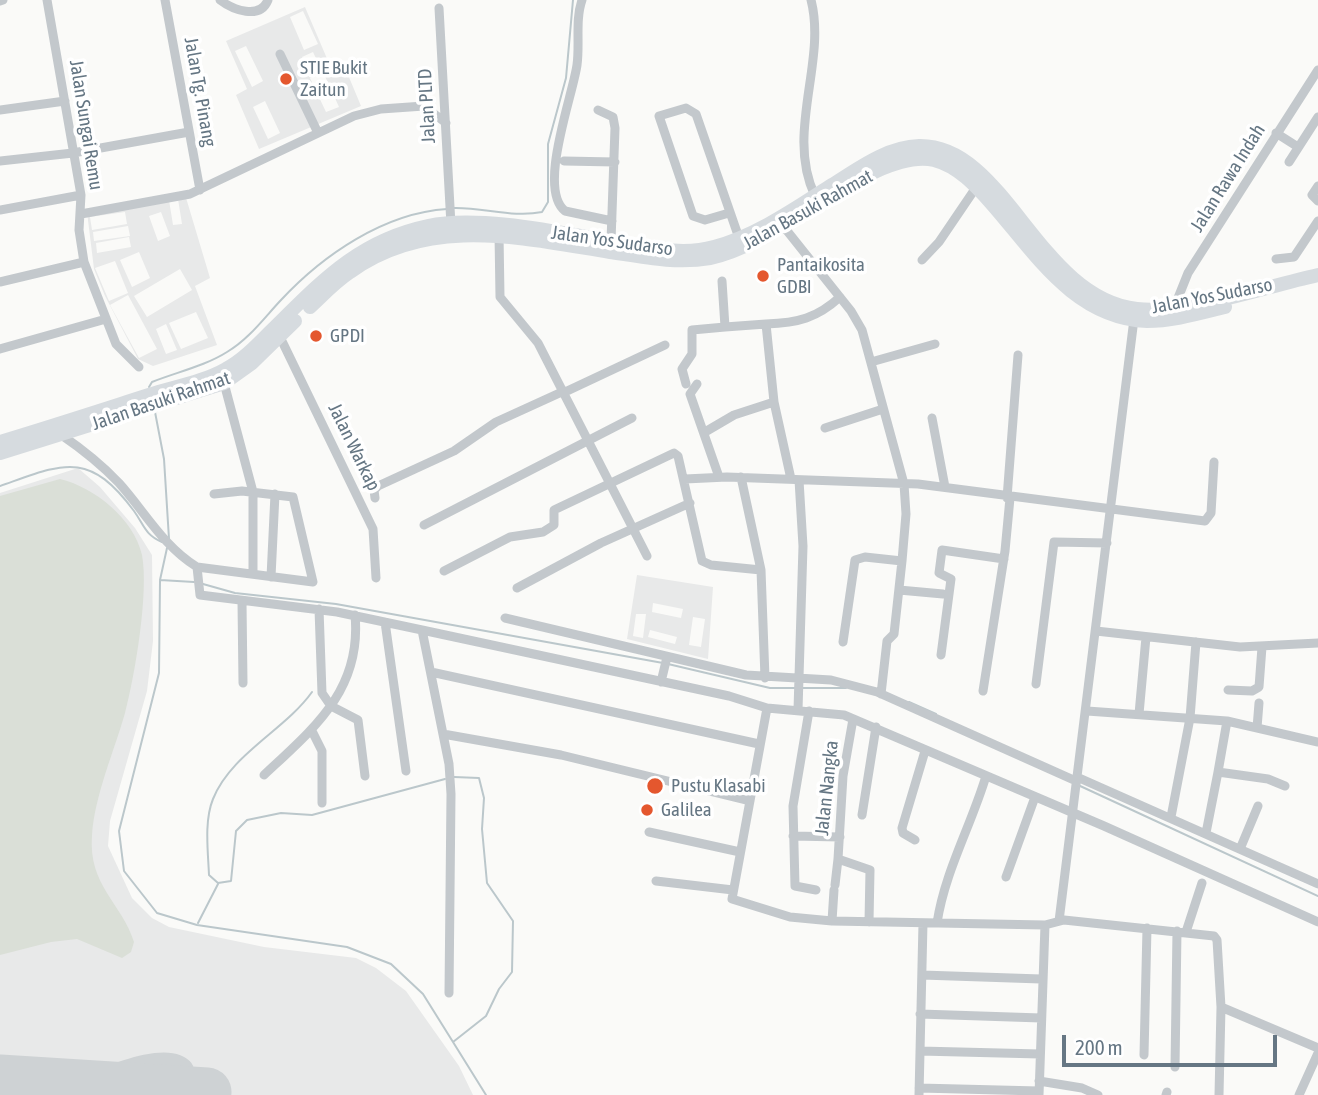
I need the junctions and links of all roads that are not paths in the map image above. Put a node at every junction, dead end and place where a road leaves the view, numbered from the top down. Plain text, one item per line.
1 (47, 0) edge
2 (165, 0) edge
3 (220, 0) edge
4 (268, 0) edge
5 (582, 0) edge
6 (811, 0) edge
7 (439, 8) dead end
8 (280, 54) dead end
9 (1318, 70) edge
10 (65, 101) junction
11 (0, 110) edge
12 (598, 110) dead end
13 (1318, 117) edge
14 (446, 122) junction
15 (189, 132) junction
16 (318, 133) junction
17 (1276, 133) junction
18 (1298, 147) junction
19 (73, 153) junction
20 (0, 161) edge
21 (564, 161) dead end
22 (615, 162) junction
23 (1289, 162) dead end
24 (1318, 186) edge
25 (976, 187) junction
26 (200, 190) junction
27 (81, 195) junction
28 (816, 196) junction
29 (1318, 201) edge
30 (0, 210) edge
31 (729, 213) junction
32 (81, 214) junction
33 (612, 221) junction
34 (1318, 221) edge
35 (780, 222) junction
36 (451, 223) junction
37 (499, 234) junction
38 (739, 238) junction
39 (611, 242) junction
40 (1276, 259) dead end
41 (922, 260) dead end
42 (83, 262) junction
43 (1318, 275) edge
44 (722, 281) dead end
45 (0, 282) edge
46 (1318, 285) edge
47 (840, 297) junction
48 (1174, 308) junction
49 (106, 319) junction
50 (1134, 319) junction
51 (766, 324) junction
52 (725, 327) junction
53 (280, 337) junction
54 (935, 344) dead end
55 (665, 345) dead end
56 (0, 349) edge
57 (1018, 355) dead end
58 (249, 359) junction
59 (871, 362) junction
60 (139, 367) dead end
61 (224, 383) junction
62 (686, 384) dead end
63 (696, 384) dead end
64 (565, 391) junction
65 (774, 402) junction
66 (883, 409) junction
67 (632, 418) dead end
68 (932, 418) dead end
69 (825, 428) dead end
70 (56, 430) junction
71 (705, 432) junction
72 (587, 440) junction
73 (0, 442) edge
74 (0, 453) edge
75 (1214, 463) dead end
76 (719, 477) junction
77 (741, 477) junction
78 (685, 479) junction
79 (795, 479) junction
80 (609, 483) junction
81 (904, 484) junction
82 (946, 487) junction
83 (253, 492) junction
84 (214, 494) dead end
85 (275, 494) junction
86 (375, 498) dead end
87 (1008, 498) junction
88 (690, 503) junction
89 (1112, 509) junction
90 (424, 525) dead end
91 (633, 530) junction
92 (1107, 543) junction
93 (647, 556) dead end
94 (1004, 559) junction
95 (902, 561) junction
96 (198, 569) junction
97 (761, 570) junction
98 (444, 571) dead end
99 (253, 574) junction
100 (271, 577) junction
101 (376, 578) dead end
102 (517, 588) dead end
103 (899, 590) junction
104 (943, 594) dead end
105 (242, 602) junction
106 (319, 609) junction
107 (355, 615) junction
108 (505, 618) dead end
109 (385, 622) junction
110 (422, 630) junction
111 (1096, 631) junction
112 (1146, 636) junction
113 (843, 642) dead end
114 (1196, 642) junction
115 (1318, 643) edge
116 (1262, 647) junction
117 (941, 655) dead end
118 (666, 659) junction
119 (431, 672) junction
120 (765, 678) junction
121 (662, 679) junction
122 (798, 682) junction
123 (243, 683) dead end
124 (1036, 684) dead end
125 (1228, 690) dead end
126 (982, 691) dead end
127 (881, 694) junction
128 (1259, 703) dead end
129 (331, 706) junction
130 (767, 708) junction
131 (798, 708) junction
132 (809, 711) junction
133 (1087, 711) junction
134 (1139, 714) junction
135 (1190, 718) junction
136 (853, 719) junction
137 (1227, 722) junction
138 (876, 727) junction
139 (1257, 728) junction
140 (312, 731) junction
141 (443, 734) junction
142 (1318, 742) edge
143 (759, 744) junction
144 (925, 751) junction
145 (406, 771) dead end
146 (1218, 772) junction
147 (264, 775) dead end
148 (365, 776) dead end
149 (986, 776) junction
150 (1077, 780) junction
151 (1285, 786) dead end
152 (1035, 797) junction
153 (750, 801) junction
154 (322, 803) dead end
155 (1258, 806) dead end
156 (1073, 811) junction
157 (862, 815) dead end
158 (1171, 817) junction
159 (649, 832) dead end
160 (1206, 833) junction
161 (793, 836) junction
162 (840, 837) junction
163 (915, 840) dead end
164 (1240, 849) junction
165 (740, 852) junction
166 (838, 859) junction
167 (1006, 877) dead end
168 (656, 881) dead end
169 (1202, 883) dead end
170 (1318, 884) edge
171 (733, 890) junction
172 (816, 890) dead end
173 (832, 921) junction
174 (1059, 921) junction
175 (869, 922) junction
176 (1318, 922) edge
177 (923, 923) junction
178 (937, 923) junction
179 (1045, 925) junction
180 (1147, 928) junction
181 (1182, 932) junction
182 (922, 975) junction
183 (1041, 979) junction
184 (449, 993) dead end
185 (1221, 1007) junction
186 (920, 1014) junction
187 (1041, 1018) junction
188 (1318, 1050) edge
189 (920, 1051) junction
190 (1040, 1054) junction
191 (1144, 1055) dead end
192 (1175, 1067) dead end
193 (1039, 1089) edge
194 (919, 1092) edge
195 (1098, 1095) edge
196 (1219, 1095) edge
197 (1298, 1095) edge

1 - 10 street, Jalan Sungai Remu
2 - 15 street, Jalan Tg. Pinang
3 - 4 street
5 - 33 street
6 - 28 street
7 - 14 street, Jalan PLTD
8 - 16 street
9 - 17 street, Jalan Rawa Indah
10 - 11 street
10 - 19 street, Jalan Sungai Remu
12 - 22 street
13 - 18 street
14 - 16 street
14 - 36 street, Jalan PLTD
15 - 19 street
15 - 26 street, Jalan Tg. Pinang
16 - 26 street
17 - 18 street
17 - 48 street, Jalan Rawa Indah
18 - 23 street
19 - 20 street
19 - 27 street, Jalan Sungai Remu
21 - 22 street
22 - 33 street
24 - 29 street
25 - 35 highway, Jalan Basuki Rahmat
25 - 41 street
25 - 50 highway, Jalan Basuki Rahmat
26 - 32 street
27 - 30 street
27 - 32 street, Jalan Sungai Remu
28 - 35 highway, Jalan Yos Sudarso
28 - 48 highway, Jalan Yos Sudarso
31 - 31 street
31 - 38 street
32 - 42 street, Jalan Sungai Remu
33 - 39 street
34 - 40 street
35 - 37 highway, Jalan Basuki Rahmat
35 - 38 highway, Jalan Yos Sudarso
35 - 47 street
36 - 37 highway, Jalan Basuki Rahmat
36 - 39 highway, Jalan Yos Sudarso
36 - 53 highway, Jalan Basuki Rahmat
36 - 58 highway, Jalan Yos Sudarso
37 - 64 street
38 - 39 highway, Jalan Yos Sudarso
42 - 45 street
42 - 49 street, Jalan Sungai Remu
43 - 48 highway, Jalan Yos Sudarso
44 - 52 street
46 - 50 highway, Jalan Basuki Rahmat
47 - 51 street
47 - 59 street
49 - 56 street
49 - 60 street, Jalan Sungai Remu
50 - 89 street
51 - 52 street
51 - 65 street
52 - 62 street
53 - 58 highway, Jalan Basuki Rahmat
53 - 101 street, Jalan Warkap
54 - 59 street
55 - 64 street
57 - 87 street
58 - 61 highway, Jalan Basuki Rahmat
58 - 70 highway, Jalan Yos Sudarso
59 - 66 street
61 - 70 highway, Jalan Basuki Rahmat
61 - 83 street
63 - 71 street
64 - 72 street
64 - 86 street
65 - 71 street
65 - 79 street
66 - 69 street
66 - 81 street
67 - 72 street
68 - 82 street
70 - 73 highway, Jalan Yos Sudarso
70 - 74 highway, Jalan Basuki Rahmat
70 - 96 street
71 - 76 street
72 - 80 street
72 - 90 street
75 - 89 street
76 - 77 street
76 - 78 street
77 - 79 street
77 - 97 street
78 - 80 street
78 - 88 street
79 - 81 street
79 - 122 street
80 - 91 street
80 - 98 street
81 - 82 street
81 - 95 street
82 - 87 street
83 - 84 street
83 - 85 street
83 - 99 street
85 - 100 street
85 - 100 street
87 - 89 street
87 - 94 street
88 - 91 street
88 - 97 street
89 - 92 street
91 - 93 street
91 - 102 street
92 - 111 street
92 - 124 street
94 - 117 street
94 - 126 street
95 - 103 street
95 - 113 street
96 - 99 street
96 - 105 street
97 - 120 street
99 - 100 street
103 - 104 street
103 - 127 street
105 - 106 street
105 - 123 street
106 - 107 street
106 - 129 street
107 - 109 street
107 - 129 street
108 - 118 street
109 - 110 street
109 - 145 street
110 - 119 street
110 - 121 street
111 - 112 street
111 - 133 street
112 - 114 street
112 - 134 street
114 - 116 street
114 - 135 street
115 - 116 street
116 - 125 street
118 - 120 street
118 - 121 street
119 - 141 street
119 - 143 street
120 - 122 street
121 - 130 street
122 - 127 street
122 - 131 street
127 - 150 street
128 - 139 street
129 - 140 street
129 - 148 street
130 - 131 street
130 - 143 street
131 - 132 street
132 - 136 street
132 - 161 street
133 - 134 street
133 - 150 street
134 - 135 street
135 - 137 street
135 - 158 street
136 - 138 street
136 - 162 street, Jalan Nangka
137 - 139 street
137 - 146 street
138 - 144 street
138 - 157 street
139 - 142 street
140 - 147 street
140 - 154 street
141 - 153 street
141 - 184 street
143 - 153 street
144 - 149 street
144 - 163 street
146 - 151 street
146 - 160 street
149 - 152 street
149 - 178 street
150 - 156 street
150 - 158 street
152 - 156 street
152 - 167 street
153 - 165 street
155 - 164 street
156 - 174 street
156 - 176 street
158 - 160 street
159 - 165 street
160 - 164 street
161 - 162 street
161 - 172 street
162 - 166 street, Jalan Nangka
164 - 170 street
165 - 171 street
166 - 173 street
166 - 175 street, Jalan Nangka
168 - 171 street
169 - 181 street
171 - 173 street
173 - 175 street
174 - 179 street
174 - 180 street
175 - 177 street
177 - 178 street
177 - 182 street
178 - 179 street
179 - 183 street
180 - 181 street
180 - 191 street
181 - 185 street
181 - 192 street
182 - 183 street
182 - 186 street
183 - 187 street
185 - 188 street
185 - 196 street
186 - 187 street
186 - 189 street
187 - 190 street
188 - 197 street
189 - 190 street
189 - 194 street
190 - 193 street
193 - 194 street
193 - 195 street

